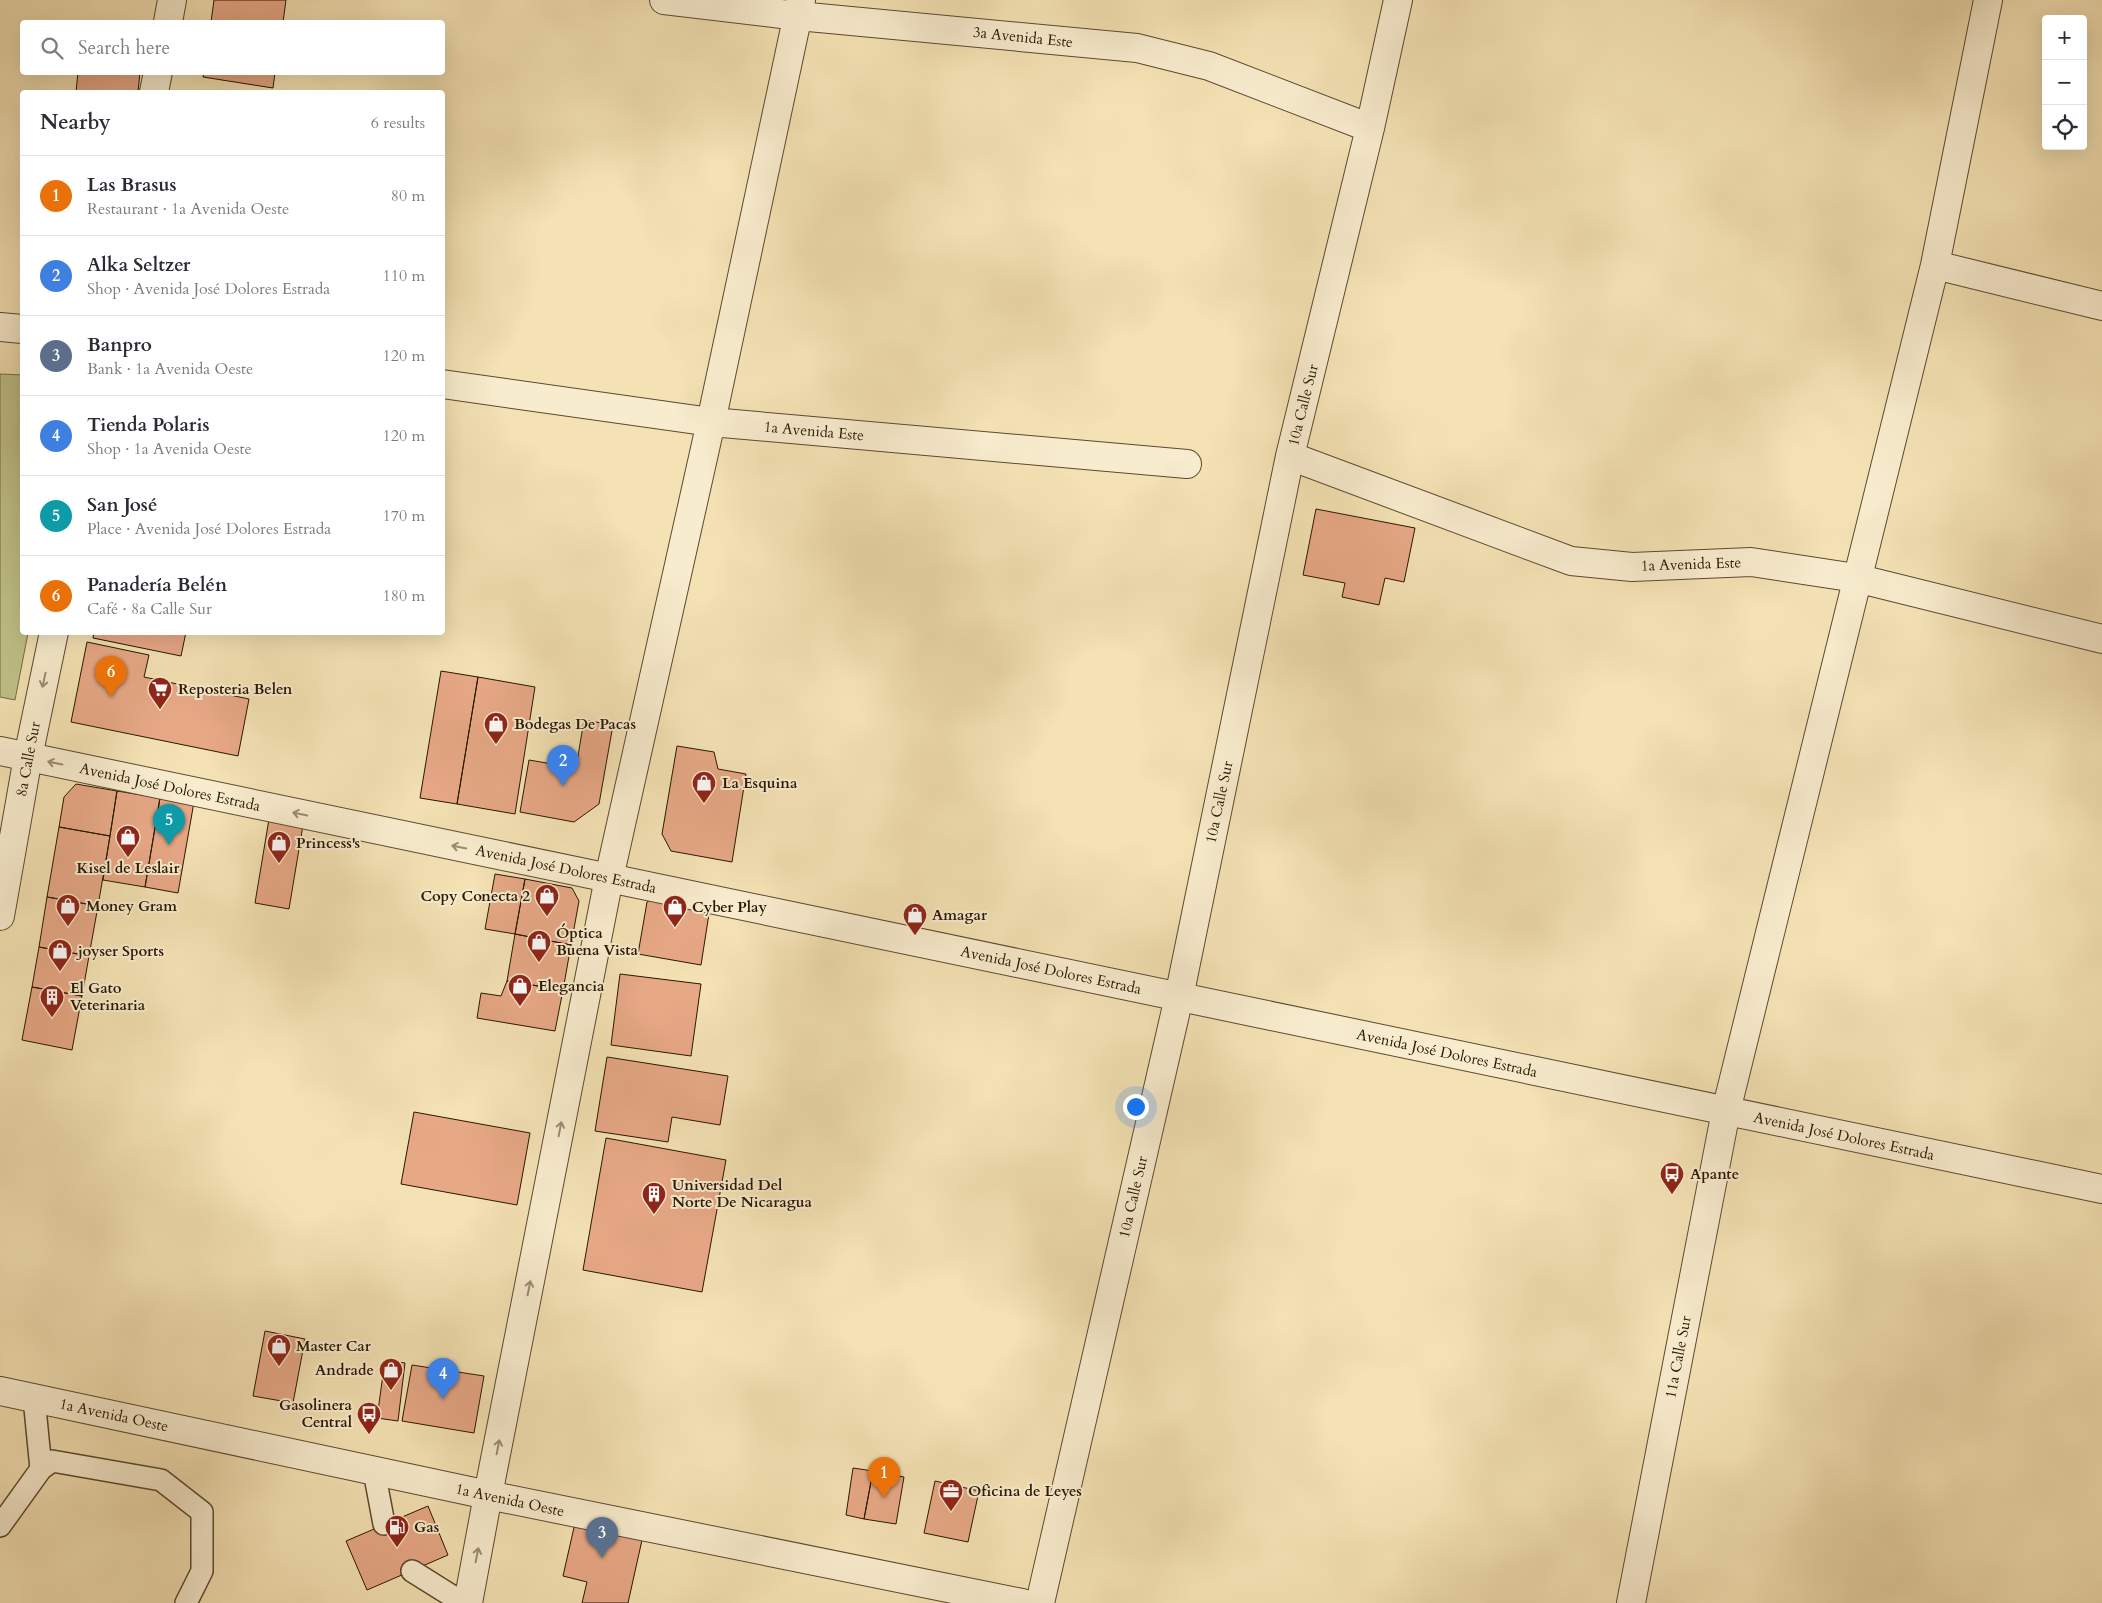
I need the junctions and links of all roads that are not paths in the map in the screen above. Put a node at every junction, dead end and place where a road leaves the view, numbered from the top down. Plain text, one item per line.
1 (172, 0) edge
2 (664, 0) edge
3 (1398, 0) edge
4 (1988, 0) edge
5 (800, 8) edge
6 (168, 20) edge
7 (157, 75) edge
8 (154, 90) edge
9 (1370, 128) junction
10 (1935, 266) junction
11 (2102, 306) edge
12 (0, 327) edge
13 (20, 329) edge
14 (445, 384) edge
15 (711, 422) junction
16 (1290, 456) junction
17 (1187, 464) dead end
18 (1856, 578) junction
19 (53, 635) edge
20 (2102, 639) edge
21 (0, 751) edge
22 (28, 757) junction
23 (610, 878) junction
24 (0, 916) edge
25 (1179, 997) junction
26 (1726, 1111) junction
27 (2102, 1190) edge
28 (0, 1391) edge
29 (34, 1398) junction
30 (41, 1469) junction
31 (374, 1471) junction
32 (488, 1495) junction
33 (384, 1524) dead end
34 (0, 1526) edge
35 (412, 1571) dead end
36 (186, 1603) edge
37 (463, 1603) edge
38 (468, 1603) edge
39 (1022, 1603) edge
40 (1040, 1603) edge
41 (1631, 1603) edge

1 - 6 street
2 - 5 street, 3a Avenida Este
3 - 9 street, 10a Calle Sur
4 - 10 street, 11a Calle Sur
5 - 9 street, 3a Avenida Este
5 - 15 street
7 - 8 street
9 - 16 street, 10a Calle Sur
10 - 11 street
10 - 18 street, 11a Calle Sur
12 - 13 street
14 - 15 street, 1a Avenida Este
15 - 17 street, 1a Avenida Este
15 - 23 street
16 - 18 street, 1a Avenida Este
16 - 25 street, 10a Calle Sur
18 - 20 street, 1a Avenida Este
18 - 26 street, 11a Calle Sur
19 -> 22 street, 8a Calle Sur
21 - 22 street, Avenida José Dolores Estrada
23 -> 22 street, Avenida José Dolores Estrada
22 - 24 street, 8a Calle Sur
23 - 25 street, Avenida José Dolores Estrada
32 -> 23 street
25 - 26 street, Avenida José Dolores Estrada
25 - 40 street, 10a Calle Sur
26 - 27 street, Avenida José Dolores Estrada
26 - 41 street, 11a Calle Sur
28 - 29 street, 1a Avenida Oeste
29 - 30 lane
29 - 31 street, 1a Avenida Oeste
30 - 34 lane
30 - 36 lane
31 - 32 street, 1a Avenida Oeste
31 - 33 lane
38 -> 32 street
32 - 39 street, 1a Avenida Oeste
35 - 37 lane

